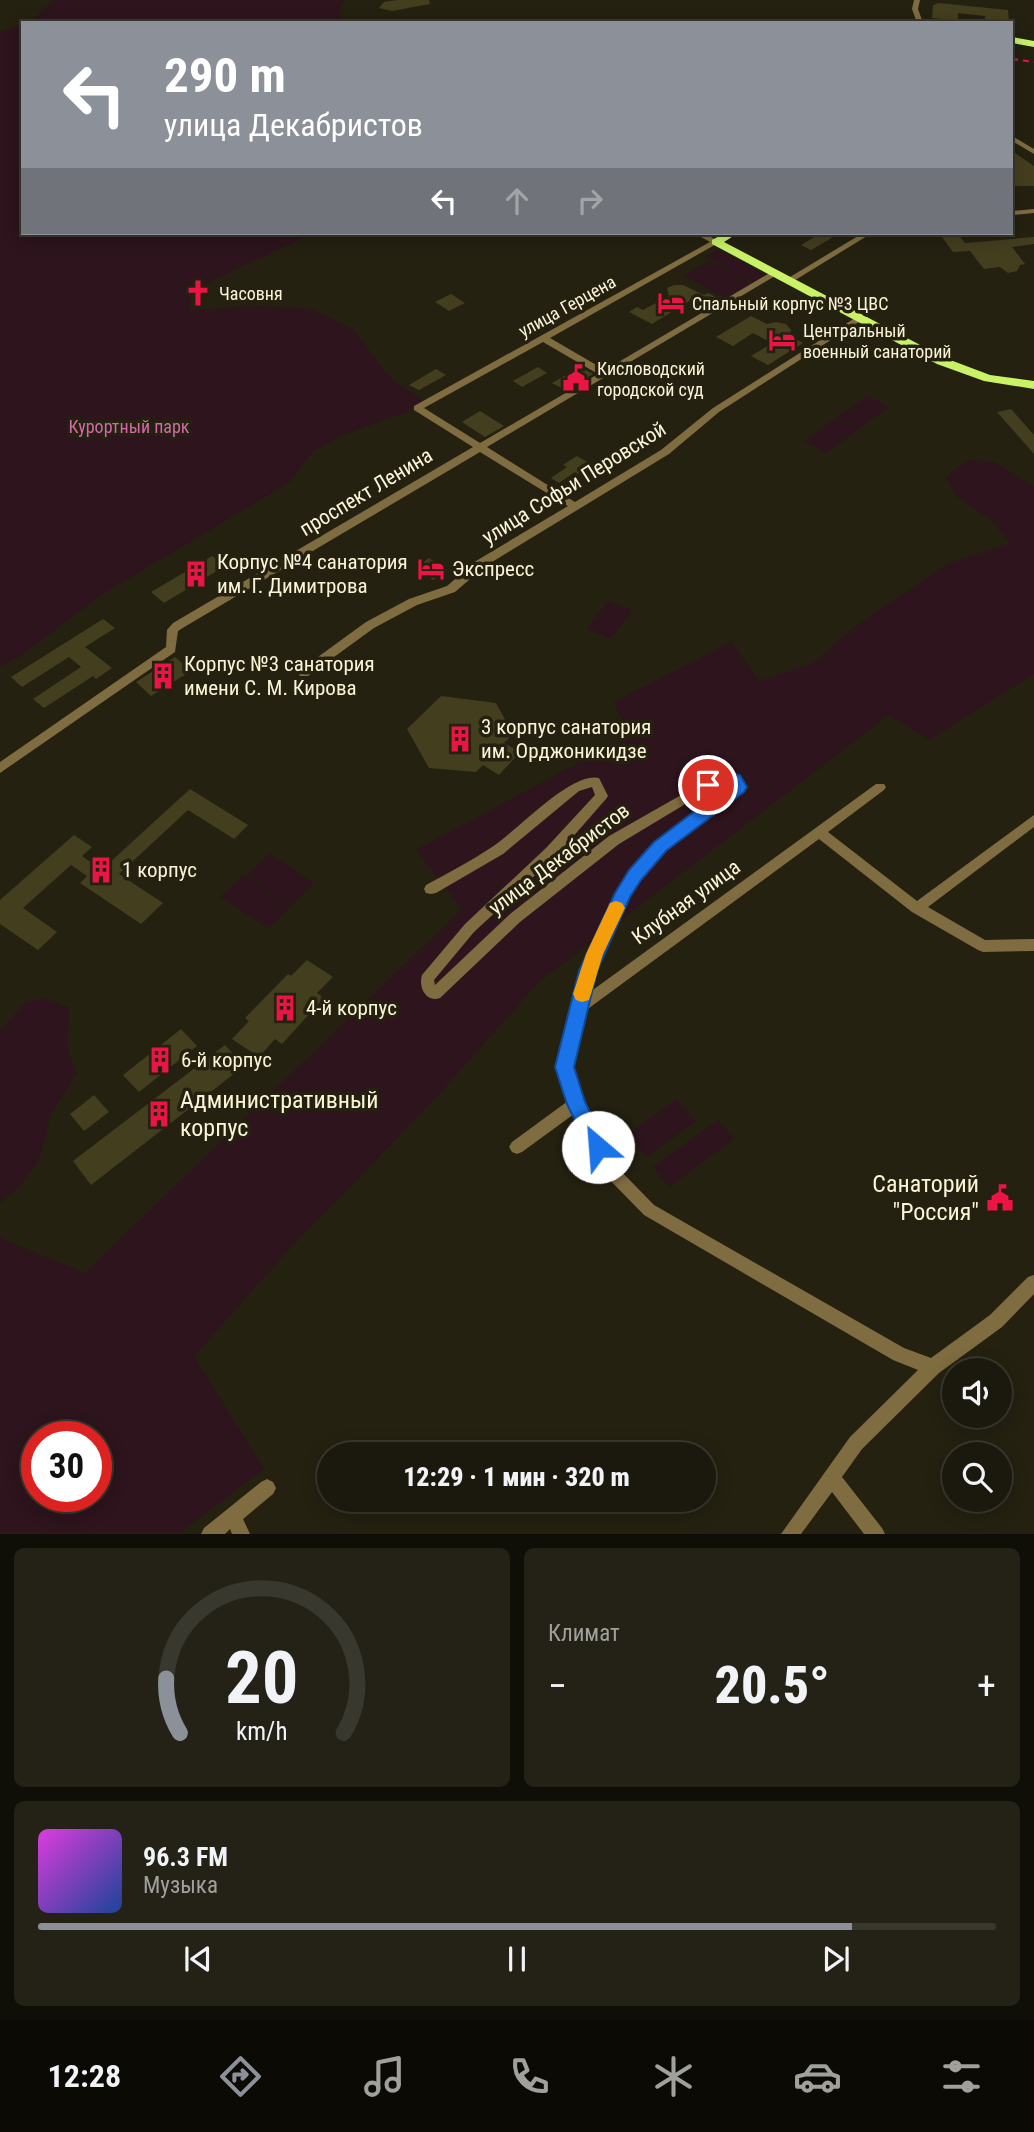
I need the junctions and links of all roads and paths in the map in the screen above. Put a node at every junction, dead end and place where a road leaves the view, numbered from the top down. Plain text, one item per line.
1 (917, 0) edge
2 (919, 21) edge
3 (1013, 40) edge
4 (1034, 44) edge
5 (1013, 139) edge
6 (1034, 152) edge
7 (1034, 211) edge
8 (1013, 213) edge
9 (702, 235) edge
10 (729, 235) edge
11 (865, 235) edge
12 (716, 242) junction
13 (776, 273) junction
14 (789, 280) junction
15 (861, 318) junction
16 (544, 338) junction
17 (604, 374) junction
18 (1034, 386) edge
19 (480, 447) junction
20 (575, 506) junction
21 (304, 673) dead end
22 (0, 768) edge
23 (880, 787) dead end
24 (1034, 820) edge
25 (818, 831) junction
26 (431, 888) dead end
27 (917, 908) junction
28 (1034, 945) edge
29 (579, 1008) junction
30 (576, 1104) junction
31 (517, 1147) dead end
32 (1034, 1283) edge
33 (933, 1367) junction
34 (832, 1478) junction
35 (267, 1488) dead end
36 (233, 1516) junction
37 (210, 1534) edge
38 (241, 1534) edge
39 (790, 1534) edge
40 (876, 1534) edge

1 - 2 street
3 - 4 main road
5 - 6 street
7 - 8 street
9 - 12 street
10 - 12 main road, улица Герцена
11 - 14 street
12 - 13 main road
12 - 16 street, улица Герцена
13 - 14 main road
13 - 17 street, проспект Ленина
14 - 15 main road
15 - 18 main road
15 - 20 street, улица Софьи Перовской
16 - 17 street
16 - 19 street, улица Герцена
17 - 19 street, проспект Ленина
19 - 20 street
19 - 22 street, проспект Ленина
20 - 21 street, улица Софьи Перовской
23 - 25 street, Клубная улица
24 - 27 street
25 - 27 street
25 - 29 street, Клубная улица
26 - 29 street, улица Декабристов
27 - 28 street
29 - 30 street, улица Декабристов
30 - 31 street
30 - 33 street, улица Декабристов
32 - 33 street
33 - 34 street
34 - 39 street
34 - 40 street
35 - 36 street
36 - 37 street
36 - 38 street

